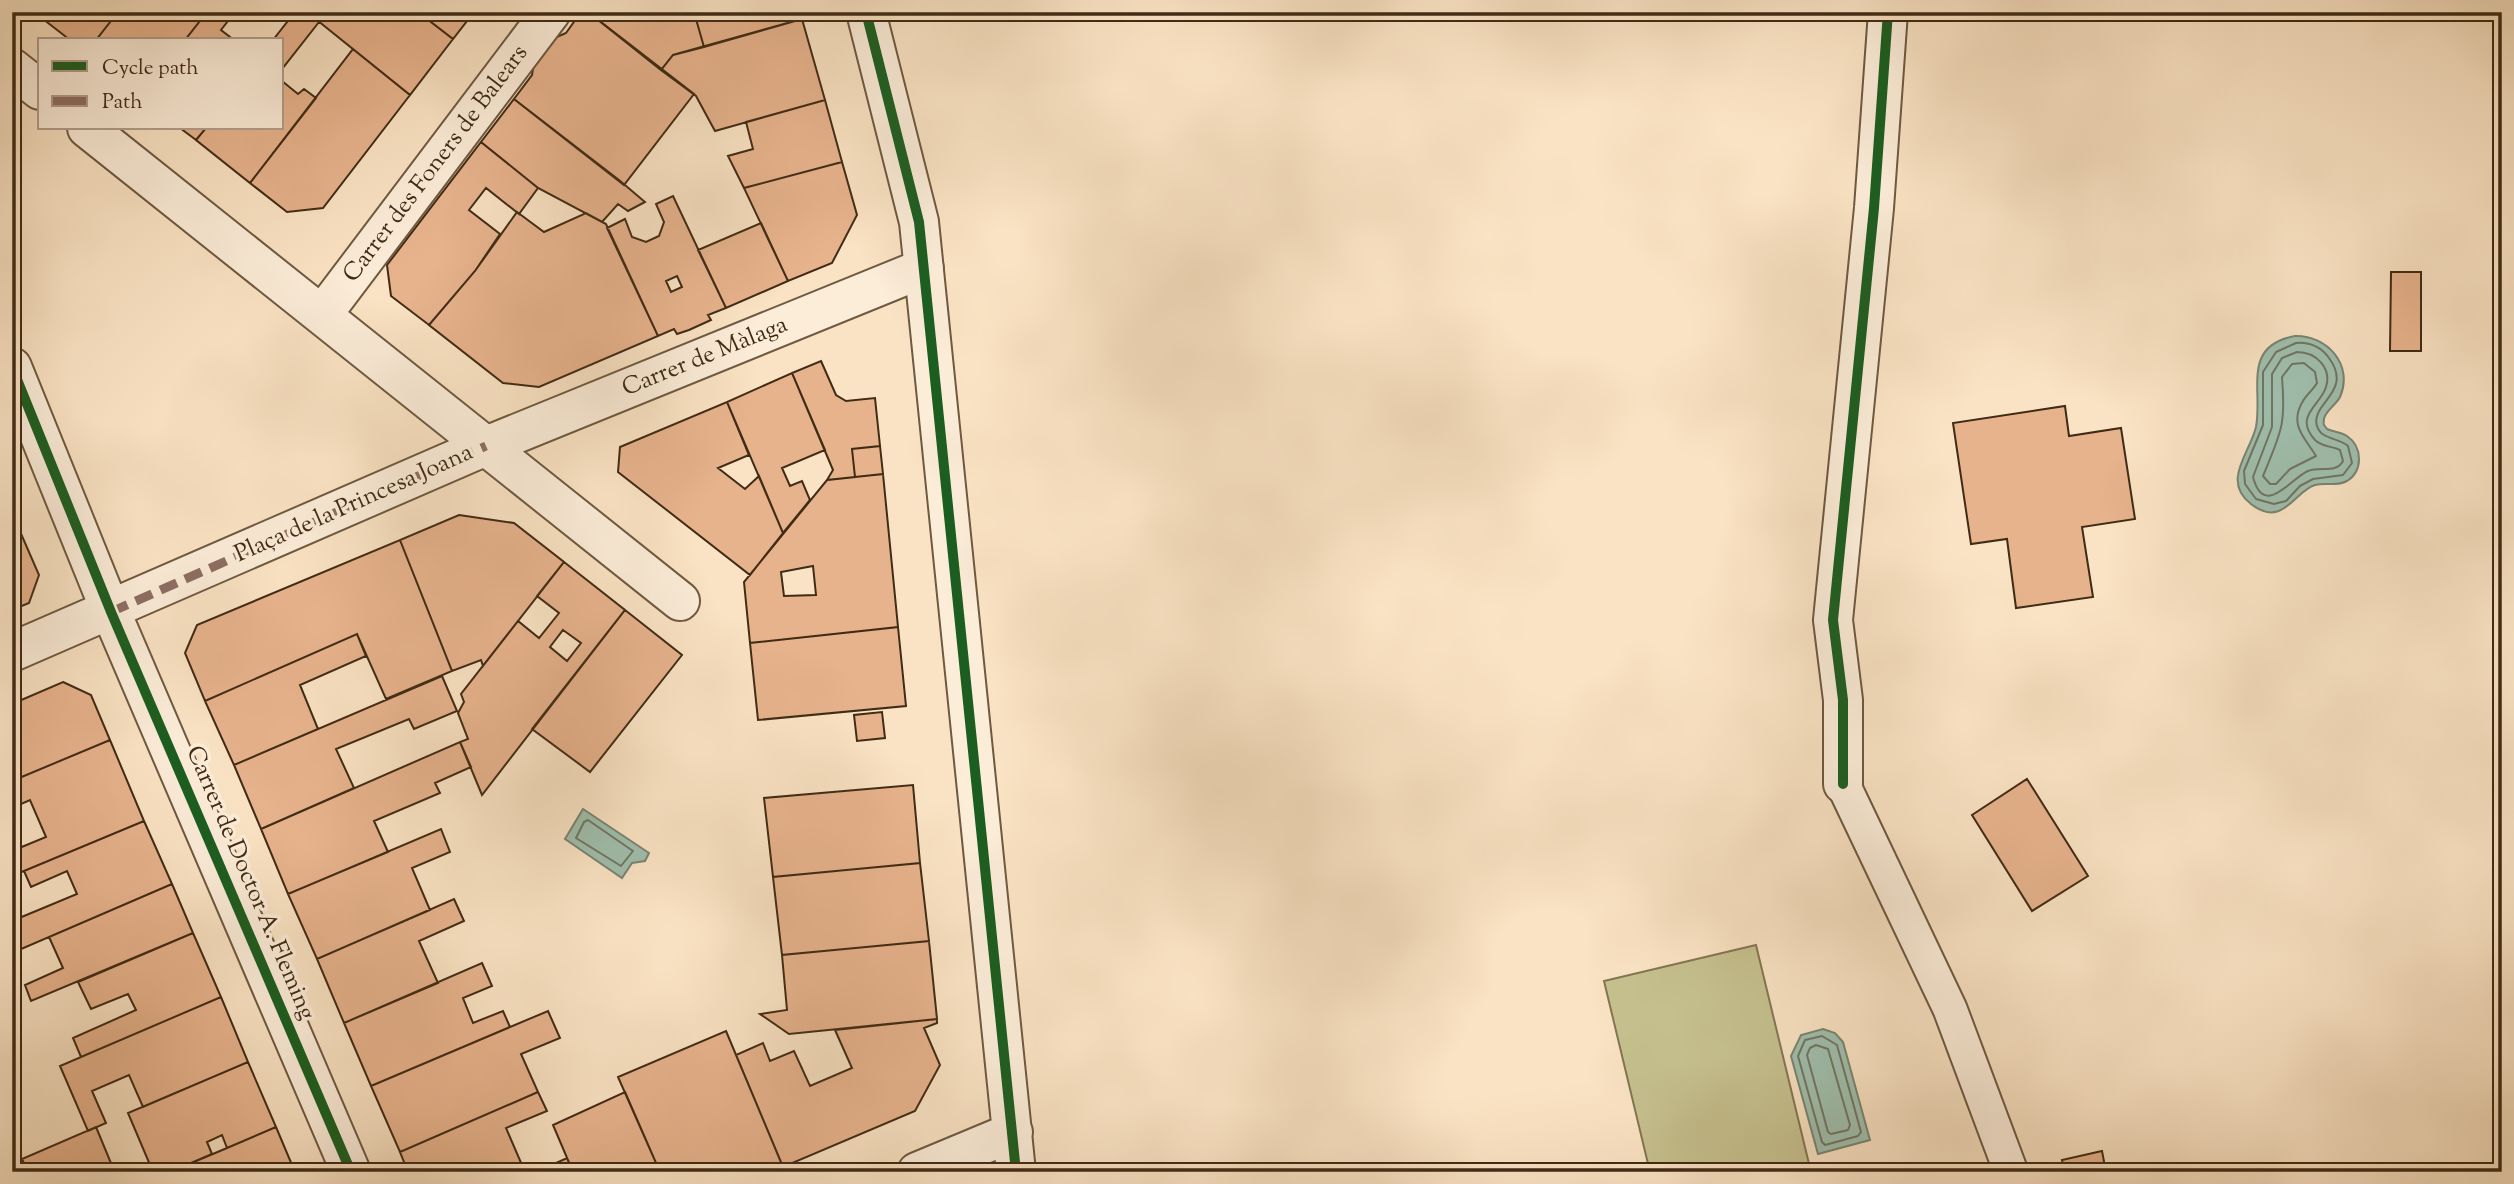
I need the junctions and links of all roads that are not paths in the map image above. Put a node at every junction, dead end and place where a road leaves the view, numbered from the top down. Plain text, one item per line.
1 (551, 12) edge
2 (866, 12) edge
3 (1888, 12) edge
4 (12, 68) edge
5 (38, 88) edge
6 (90, 130) edge
7 (924, 268) junction
8 (322, 315) junction
9 (12, 367) edge
10 (486, 446) junction
11 (680, 601) dead end
12 (111, 612) junction
13 (12, 652) edge
14 (1843, 784) joint
15 (1013, 1132) junction
16 (351, 1172) edge
17 (917, 1172) edge
18 (1016, 1172) edge
19 (2011, 1172) edge

1 - 8 street, Carrer des Foners de Balears
2 - 7 street
3 - 14 street
4 - 5 street
6 - 8 street, Plaça de la Princesa Joana
7 - 10 street, Carrer de Màlaga
7 - 15 street
8 - 10 street, Plaça de la Princesa Joana
9 - 12 street
10 - 11 street
10 - 12 street, Plaça de la Princesa Joana
12 - 13 street
12 - 16 street, Carrer de Doctor A. Fleming
14 - 19 lane
15 - 17 street
15 - 18 street

